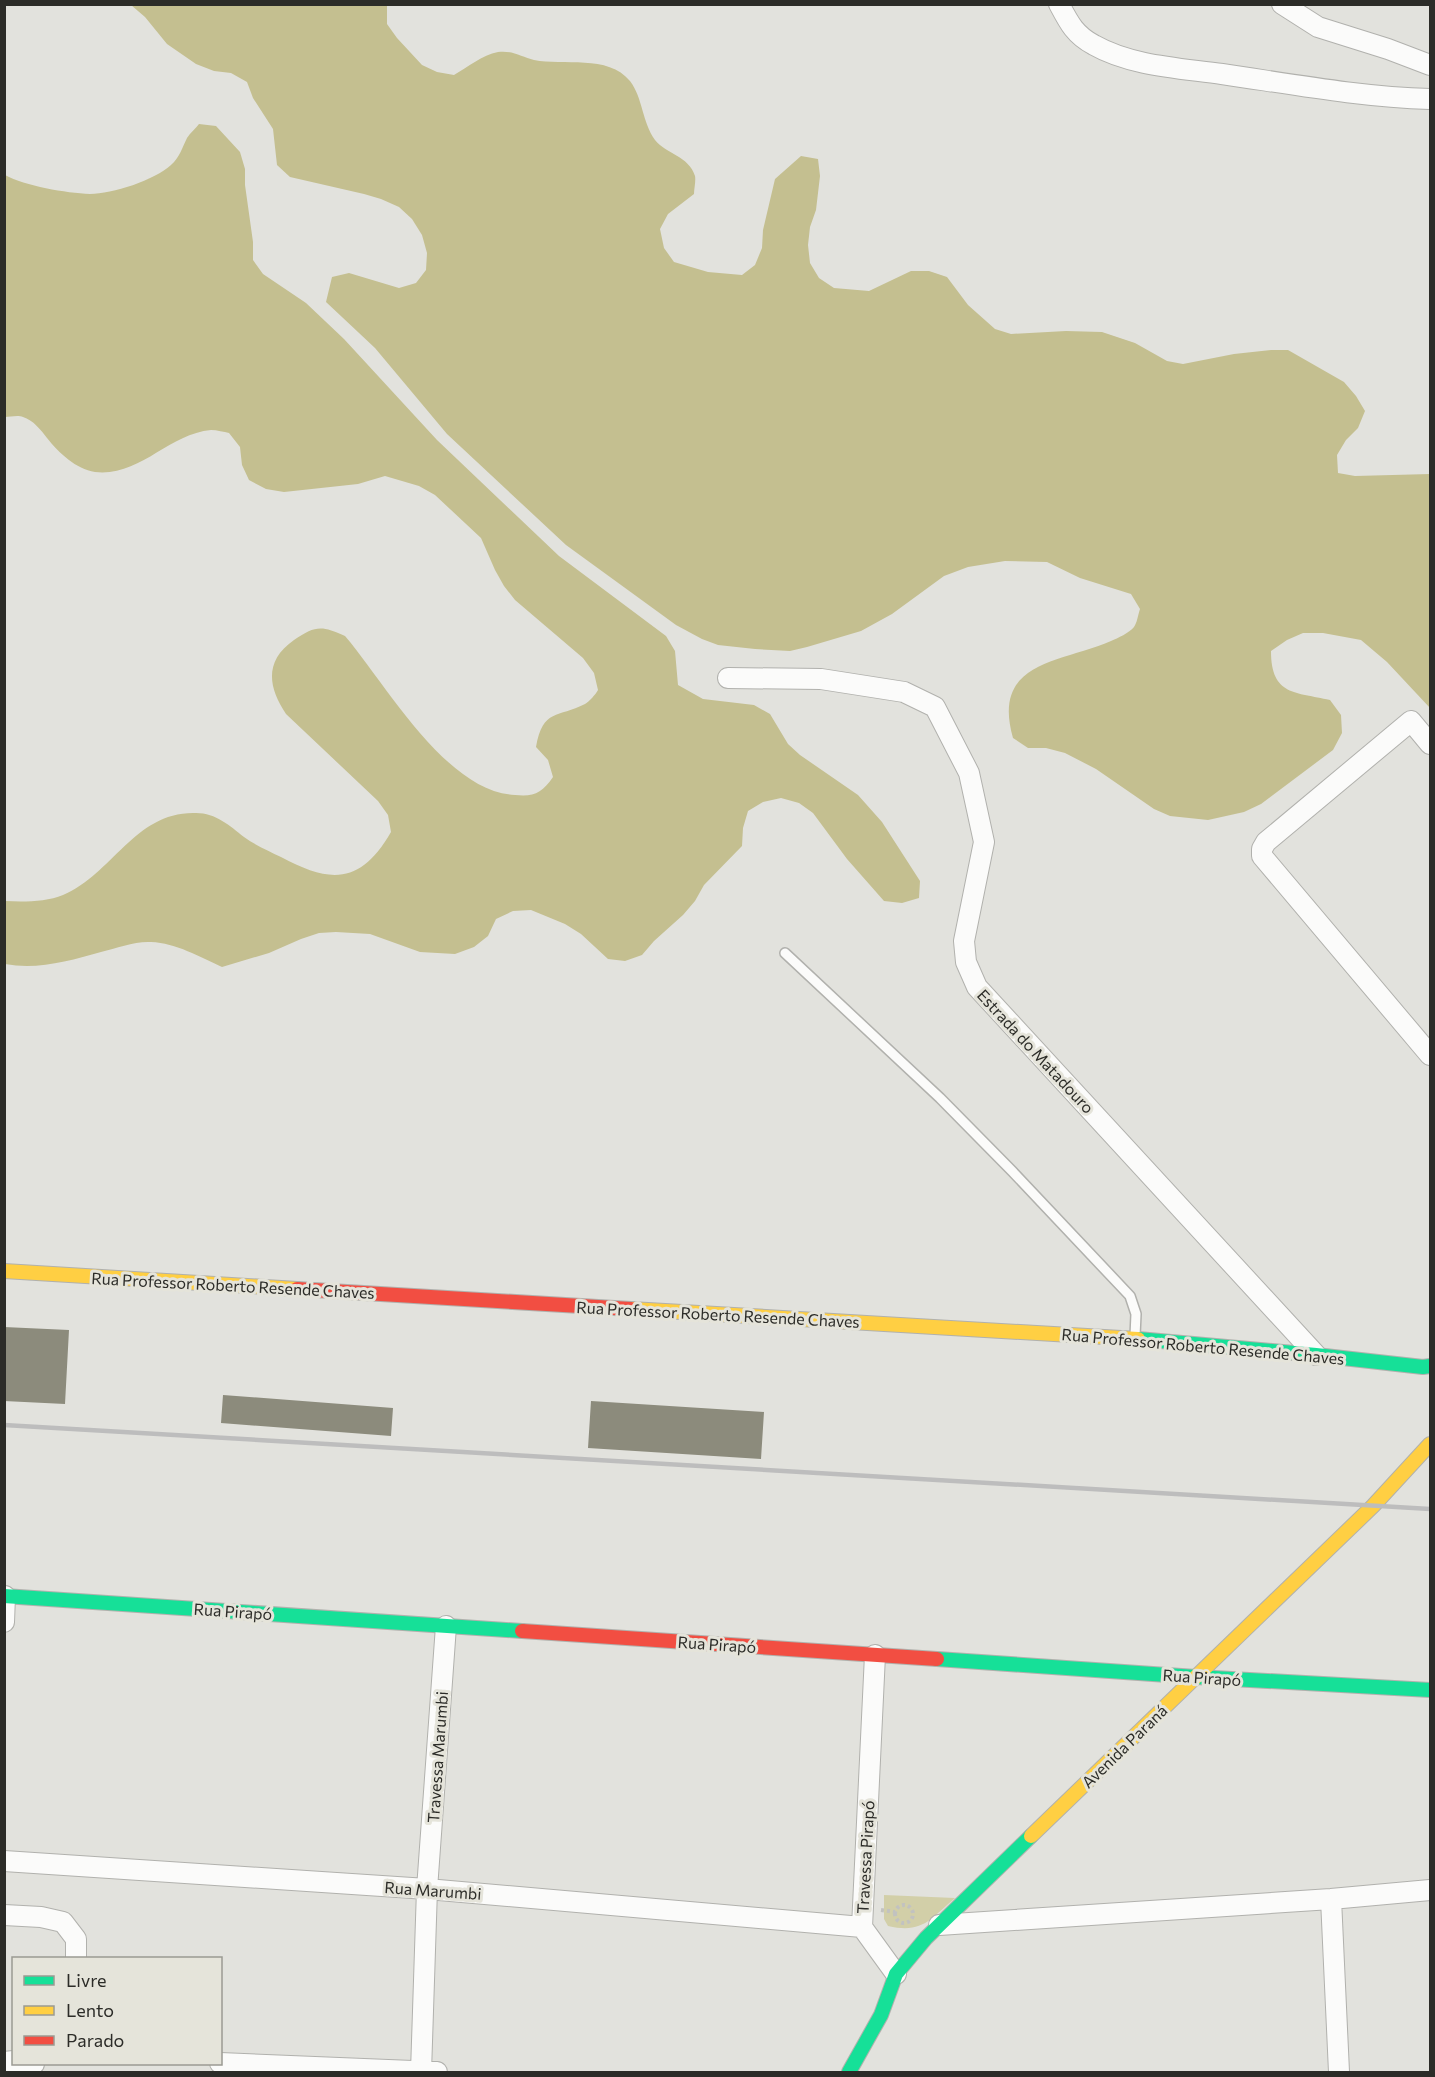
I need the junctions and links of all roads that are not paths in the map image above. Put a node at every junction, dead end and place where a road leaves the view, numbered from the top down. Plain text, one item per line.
1 (1059, 4) edge
2 (1282, 4) edge
3 (1431, 65) edge
4 (1431, 99) edge
5 (728, 678) dead end
6 (1431, 744) edge
7 (785, 953) dead end
8 (1431, 1055) edge
9 (4, 1271) edge
10 (1135, 1339) junction
11 (1316, 1355) junction
12 (1431, 1366) edge
13 (1431, 1444) edge
14 (5, 1596) edge
15 (4, 1622) edge
16 (447, 1626) junction
17 (875, 1655) junction
18 (1196, 1677) junction
19 (1431, 1690) edge
20 (4, 1861) edge
21 (427, 1888) junction
22 (1431, 1890) edge
23 (1331, 1899) junction
24 (4, 1915) edge
25 (939, 1925) junction
26 (862, 1927) junction
27 (76, 1957) edge
28 (896, 1974) junction
29 (222, 2063) edge
30 (426, 2072) edge
31 (849, 2073) edge
32 (1338, 2073) edge

1 - 4 street
2 - 3 street
5 - 11 street, Estrada do Matadouro
6 - 8 street
7 - 10 lane
9 - 10 street, Rua Professor Roberto Resende Chaves
10 - 11 street, Rua Professor Roberto Resende Chaves
11 - 12 street, Rua Professor Roberto Resende Chaves
13 - 18 street, Avenida Paraná
14 - 15 street
14 - 16 street, Rua Pirapó
16 - 17 street, Rua Pirapó
16 - 21 street, Travessa Marumbi
17 - 18 street, Rua Pirapó
17 - 26 street, Travessa Pirapó
18 - 19 street, Rua Pirapó
18 - 25 street, Avenida Paraná
20 - 21 street, Rua Marumbi
21 - 26 street, Rua Marumbi
21 - 30 street, Travessa Marumbi
22 - 23 street
23 - 25 street
23 - 32 street
24 - 27 street
25 - 28 street, Avenida Paraná
26 - 28 street, Travessa Pirapó
28 - 31 street
29 - 30 street

